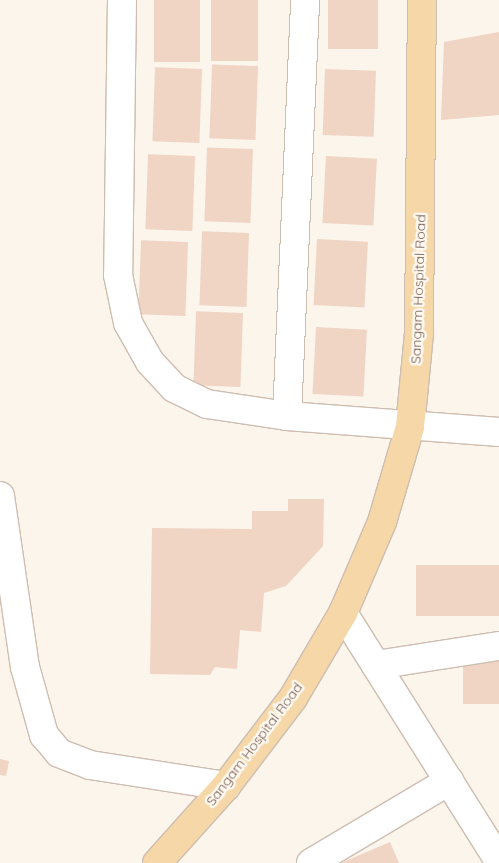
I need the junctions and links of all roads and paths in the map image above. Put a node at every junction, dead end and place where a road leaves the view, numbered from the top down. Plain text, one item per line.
1 (122, 0) edge
2 (306, 0) edge
3 (422, 0) edge
4 (287, 416) junction
5 (410, 427) junction
6 (499, 432) edge
7 (0, 496) edge
8 (343, 613) junction
9 (499, 646) edge
10 (376, 666) junction
11 (449, 781) junction
12 (226, 786) junction
13 (499, 861) edge
14 (157, 863) edge
15 (311, 863) edge

1 - 4 street
2 - 4 street
3 - 5 main road, Sangam Hospital Road
4 - 5 street
5 - 6 street
5 - 8 main road, Sangam Hospital Road
7 - 12 street
8 - 10 street
8 - 12 main road, Sangam Hospital Road
9 - 10 street
10 - 11 street
11 - 13 street
11 - 15 street
12 - 14 main road, Sangam Hospital Road

